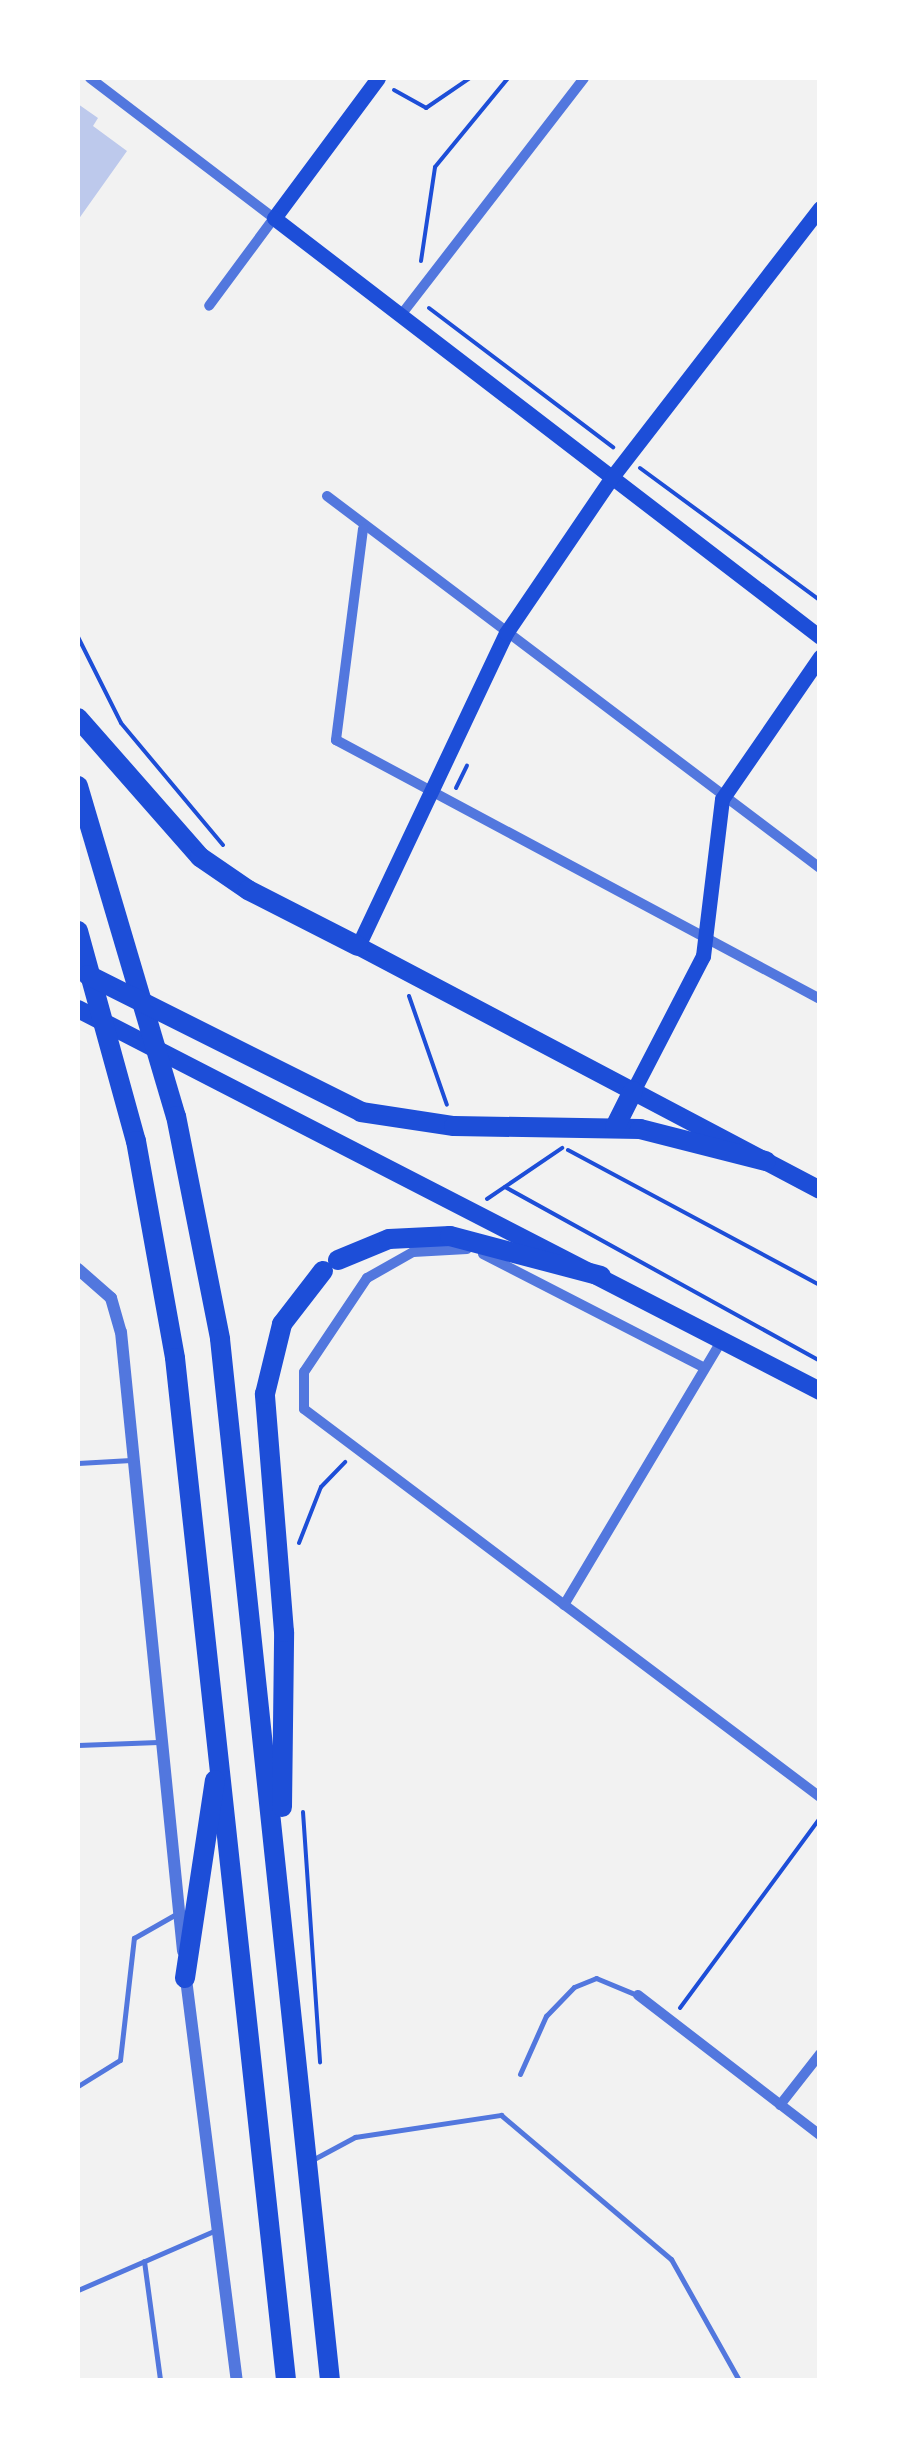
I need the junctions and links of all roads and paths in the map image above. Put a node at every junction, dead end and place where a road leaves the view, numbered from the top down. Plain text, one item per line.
1 (90, 78) edge
2 (376, 78) edge
3 (470, 78) edge
4 (508, 78) edge
5 (584, 78) edge
6 (820, 208) edge
7 (274, 218) junction
8 (415, 298) junction
9 (208, 306) dead end
10 (401, 315) junction
11 (640, 469) dead end
12 (618, 482) junction
13 (328, 496) dead end
14 (364, 529) junction
15 (506, 633) junction
16 (78, 637) edge
17 (820, 637) edge
18 (820, 657) edge
19 (78, 718) edge
20 (468, 760) dead end
21 (78, 786) edge
22 (441, 799) junction
23 (722, 799) junction
24 (234, 858) dead end
25 (820, 868) edge
26 (78, 931) edge
27 (707, 944) junction
28 (358, 946) junction
29 (399, 968) junction
30 (78, 970) edge
31 (820, 999) edge
32 (78, 1008) edge
33 (633, 1091) junction
34 (454, 1126) junction
35 (605, 1126) junction
36 (563, 1148) junction
37 (766, 1162) junction
38 (505, 1187) junction
39 (820, 1190) edge
40 (472, 1210) junction
41 (78, 1270) edge
42 (602, 1276) junction
43 (820, 1285) edge
44 (722, 1340) junction
45 (820, 1360) edge
46 (703, 1367) junction
47 (820, 1391) edge
48 (357, 1450) junction
49 (134, 1460) junction
50 (78, 1463) edge
51 (296, 1557) dead end
52 (564, 1605) junction
53 (161, 1742) junction
54 (219, 1744) junction
55 (78, 1745) edge
56 (302, 1794) dead end
57 (820, 1797) edge
58 (820, 1818) edge
59 (281, 1899) junction
60 (178, 1912) junction
61 (186, 1978) junction
62 (638, 1996) joint
63 (671, 2021) junction
64 (820, 2054) edge
65 (520, 2074) dead end
66 (321, 2078) dead end
67 (78, 2086) edge
68 (780, 2105) junction
69 (820, 2135) edge
70 (306, 2163) junction
71 (222, 2228) junction
72 (144, 2261) junction
73 (78, 2290) edge
74 (160, 2380) edge
75 (237, 2380) edge
76 (286, 2380) edge
77 (330, 2380) edge
78 (739, 2380) edge

1 - 7 street
2 - 3 path
2 - 7 main road
4 - 8 path
5 - 8 street
6 - 12 main road
7 - 9 street
7 - 10 main road
8 - 10 street
10 - 12 main road
11 - 12 path
12 - 15 main road
12 - 17 main road
13 - 14 street
14 - 15 street
14 - 22 street
15 - 22 main road
15 - 23 street
16 - 24 path
18 - 23 main road
19 - 28 highway
20 - 22 path
21 - 59 highway
22 - 27 street
22 - 28 main road
23 - 25 street
23 - 27 main road
26 - 54 highway
27 - 31 street
27 - 33 main road
28 - 29 main road
29 - 33 main road
29 - 34 path
30 - 34 highway
32 - 40 main road
33 - 35 highway
33 - 37 main road
34 - 35 highway
35 - 36 path
35 - 37 highway
36 - 38 path
36 - 43 path
37 - 39 main road
38 - 40 path
38 - 45 path
40 - 42 main road
41 - 49 street
42 - 44 main road
42 - 59 highway
44 - 46 street
44 - 47 main road
46 - 48 street
46 - 52 street
48 - 51 path
48 - 52 street
49 - 50 lane
49 - 53 street
52 - 57 street
53 - 55 lane
53 - 60 street
54 - 61 highway
54 - 76 highway
56 - 66 path
58 - 63 path
59 - 70 highway
60 - 61 street
60 - 67 lane
61 - 71 street
62 - 63 street
62 - 65 lane
63 - 68 street
64 - 68 street
68 - 69 street
70 - 77 highway
70 - 78 lane
71 - 72 lane
71 - 75 street
72 - 73 lane
72 - 74 lane

